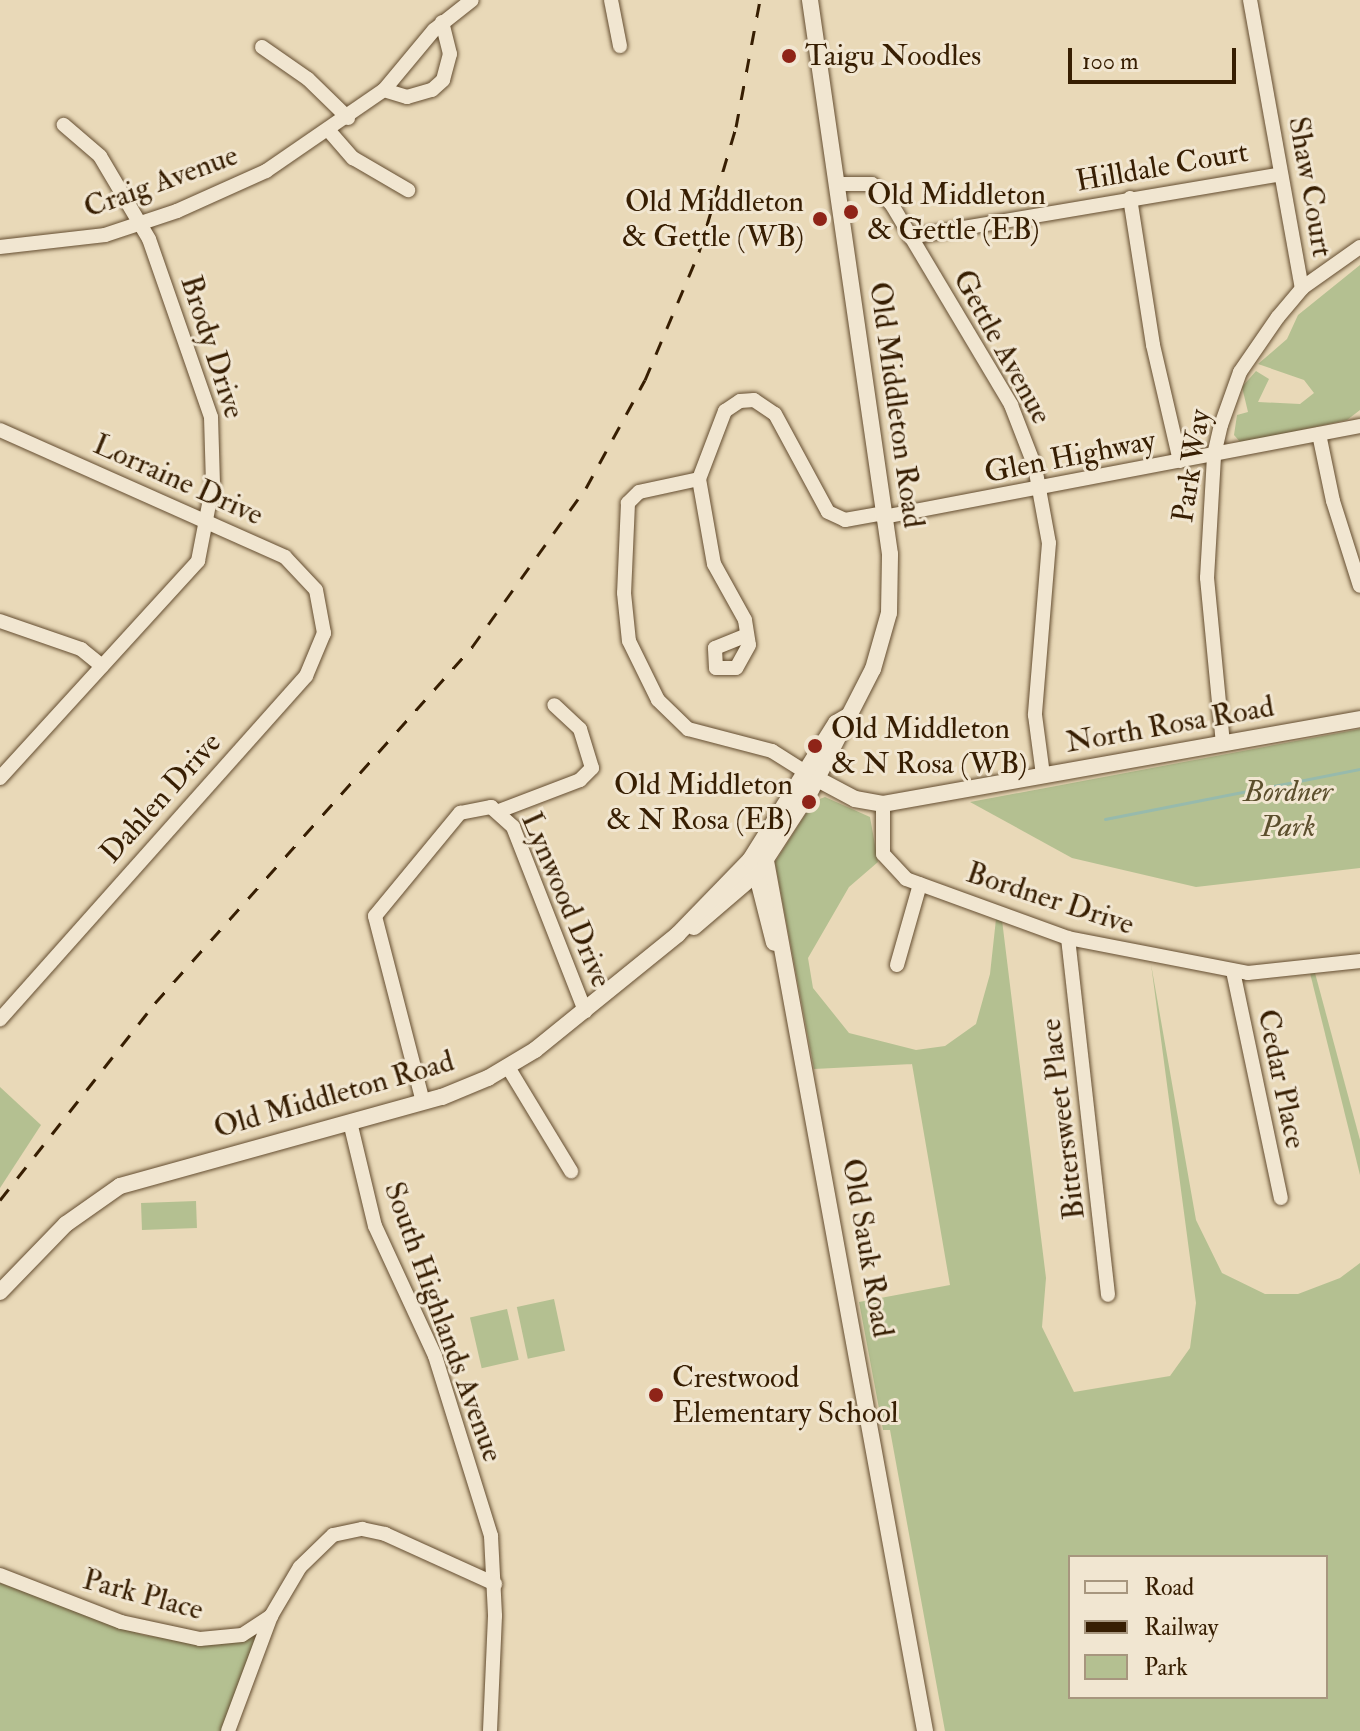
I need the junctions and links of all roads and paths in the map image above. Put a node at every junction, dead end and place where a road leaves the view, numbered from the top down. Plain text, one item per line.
1 (611, 0) edge
2 (810, 0) edge
3 (1250, 0) edge
4 (464, 2) edge
5 (442, 22) junction
6 (620, 46) dead end
7 (262, 47) dead end
8 (384, 90) junction
9 (348, 118) junction
10 (64, 125) dead end
11 (330, 132) junction
12 (1281, 174) junction
13 (838, 184) junction
14 (408, 190) dead end
15 (1130, 198) junction
16 (140, 225) junction
17 (910, 237) junction
18 (0, 247) edge
19 (1360, 247) edge
20 (1302, 288) junction
21 (1360, 426) edge
22 (0, 430) edge
23 (1319, 434) junction
24 (1214, 455) junction
25 (1180, 461) junction
26 (699, 479) junction
27 (1042, 490) junction
28 (883, 515) junction
29 (207, 521) junction
30 (1360, 586) edge
31 (319, 597) joint
32 (0, 621) edge
33 (745, 636) dead end
34 (102, 666) junction
35 (554, 705) dead end
36 (1360, 719) edge
37 (1223, 744) junction
38 (1043, 775) junction
39 (812, 776) junction
40 (0, 778) edge
41 (883, 804) junction
42 (499, 811) junction
43 (758, 865) junction
44 (920, 884) junction
45 (734, 896) junction
46 (763, 909) junction
47 (678, 934) junction
48 (1068, 938) junction
49 (1360, 961) edge
50 (785, 965) junction
51 (897, 965) dead end
52 (1233, 971) junction
53 (585, 1011) junction
54 (0, 1018) edge
55 (508, 1067) junction
56 (423, 1102) junction
57 (350, 1122) junction
58 (571, 1171) dead end
59 (1281, 1198) dead end
60 (0, 1292) edge
61 (1108, 1295) dead end
62 (0, 1575) edge
63 (495, 1584) junction
64 (271, 1616) junction
65 (228, 1731) edge
66 (490, 1731) edge
67 (925, 1731) edge

1 - 6 street
2 - 13 street, Old Middleton Road
3 - 12 street, Shaw Court
4 - 5 street, Craig Avenue
5 - 8 street, Craig Avenue
5 - 8 street
7 - 9 street
8 - 9 street, Craig Avenue
9 - 11 street, Craig Avenue
10 - 16 street, Brody Drive
11 - 14 street
11 - 16 street, Craig Avenue
12 - 15 street, Hilldale Court
12 - 20 street, Shaw Court
13 - 17 street, Gettle Avenue
13 - 28 street, Old Middleton Road
15 - 17 street, Hilldale Court
15 - 25 street
16 - 18 street, Craig Avenue
16 - 29 street, Brody Drive
17 - 27 street, Gettle Avenue
19 - 20 street, Park Way
20 - 24 street, Park Way
21 - 23 street, Glen Highway
22 - 29 street, Lorraine Drive
23 - 24 street, Glen Highway
23 - 30 street
24 - 25 street, Glen Highway
24 - 37 street, Park Way
25 - 27 street, Glen Highway
26 - 28 street, Glen Highway
26 - 33 street
26 - 39 street
27 - 28 street, Glen Highway
27 - 38 street, Gettle Avenue
28 - 39 street, Old Middleton Road
29 - 31 street, Lorraine Drive
29 - 34 street, Brody Drive
31 - 54 street, Dahlen Drive
32 - 34 street
34 - 40 street, Brody Drive
35 - 42 street
36 - 37 street, North Rosa Road
37 - 38 street, North Rosa Road
38 - 41 street, North Rosa Road
39 - 41 street, North Rosa Road
39 - 43 street, Old Middleton Road
41 - 44 street, Bordner Drive
42 - 53 street, Lynwood Drive
42 - 56 street
43 - 45 street, Old Middleton Road
43 - 46 street, Old Sauk Road
43 - 47 street, Old Middleton Road
43 - 50 street, Old Sauk Road
44 - 48 street, Bordner Drive
44 - 51 street
45 - 46 street
45 - 47 street, Old Middleton Road
46 - 50 street, Old Sauk Road
47 - 53 street, Old Middleton Road
48 - 52 street, Bordner Drive
48 - 61 street, Bittersweet Place
49 - 52 street, Bordner Drive
50 - 67 street, Old Sauk Road
52 - 59 street, Cedar Place
53 - 55 street, Old Middleton Road
55 - 56 street, Old Middleton Road
55 - 58 street
56 - 57 street, Old Middleton Road
57 - 60 street, Old Middleton Road
57 - 63 street, South Highlands Avenue
62 - 64 street, Park Place
63 - 64 street
63 - 66 street, South Highlands Avenue
64 - 65 street

